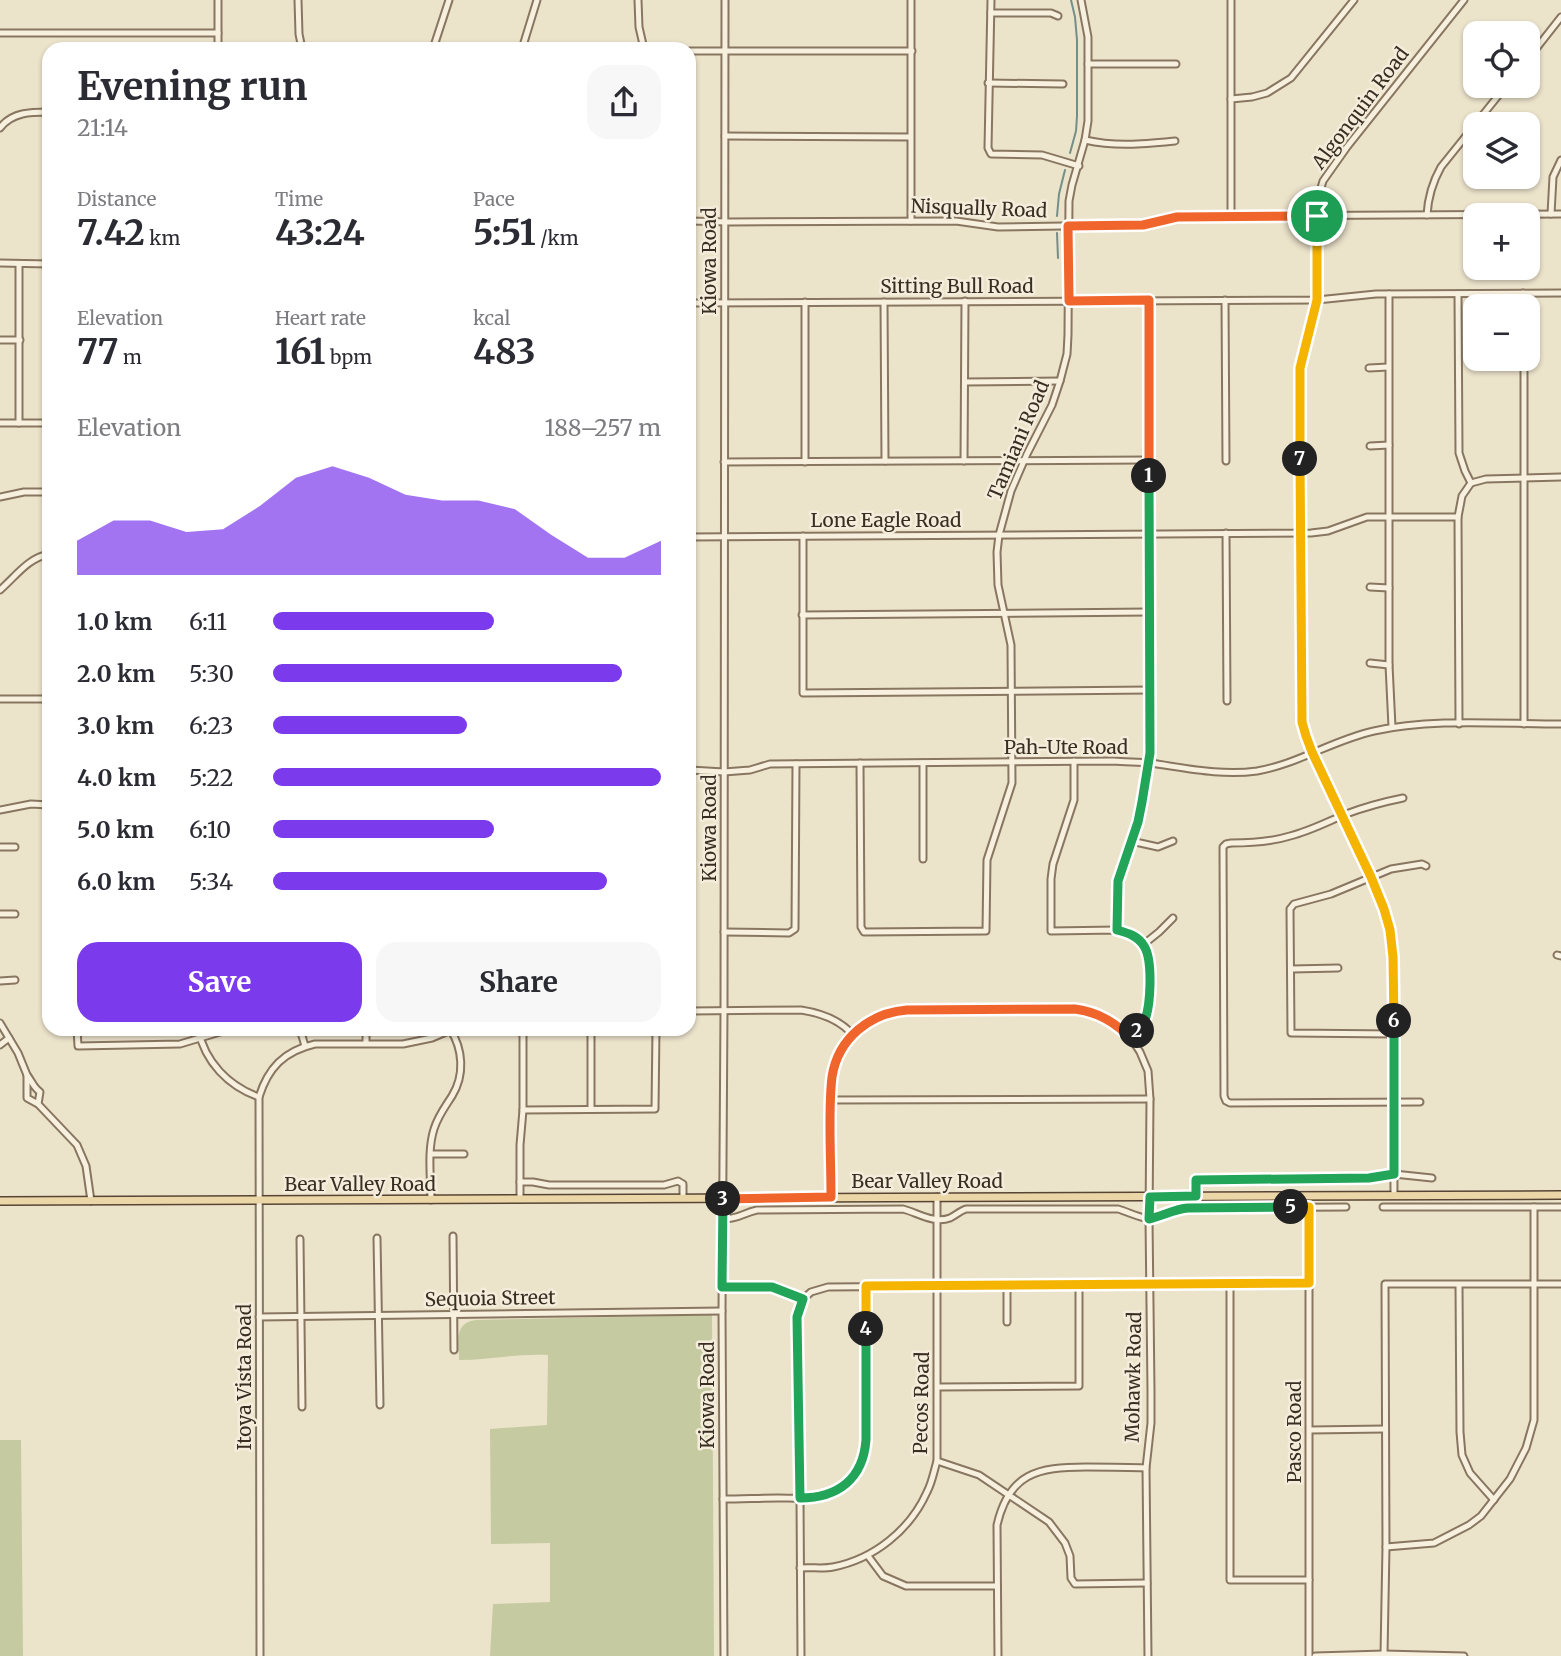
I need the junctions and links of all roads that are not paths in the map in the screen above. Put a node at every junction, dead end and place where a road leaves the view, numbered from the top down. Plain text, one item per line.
1 (218, 0) edge
2 (298, 0) edge
3 (449, 0) edge
4 (537, 0) edge
5 (638, 0) edge
6 (724, 0) edge
7 (911, 0) edge
8 (991, 0) edge
9 (1081, 0) edge
10 (1231, 0) edge
11 (1354, 0) edge
12 (1464, 0) edge
13 (991, 13) junction
14 (1058, 16) dead end
15 (1561, 17) edge
16 (0, 33) edge
17 (218, 33) junction
18 (218, 42) edge
19 (301, 42) edge
20 (435, 42) edge
21 (524, 42) edge
22 (643, 42) edge
23 (1540, 44) edge
24 (696, 51) edge
25 (724, 51) junction
26 (912, 51) junction
27 (1088, 64) junction
28 (1176, 64) dead end
29 (988, 83) junction
30 (1063, 84) dead end
31 (1496, 98) edge
32 (1231, 99) junction
33 (42, 112) edge
34 (1, 123) edge
35 (725, 136) junction
36 (910, 137) junction
37 (1085, 140) junction
38 (1175, 141) dead end
39 (1561, 160) edge
40 (1079, 166) junction
41 (1551, 214) junction
42 (1561, 214) edge
43 (1427, 215) junction
44 (1231, 216) junction
45 (1317, 216) junction
46 (911, 220) junction
47 (696, 221) edge
48 (725, 222) junction
49 (1068, 226) junction
50 (0, 263) edge
51 (19, 264) junction
52 (42, 264) edge
53 (1523, 293) joint
54 (1561, 293) edge
55 (1389, 294) junction
56 (1458, 294) junction
57 (1149, 300) junction
58 (1225, 300) junction
59 (1317, 300) junction
60 (1069, 301) junction
61 (805, 302) junction
62 (884, 302) junction
63 (965, 302) junction
64 (696, 303) edge
65 (724, 303) junction
66 (0, 340) edge
67 (20, 340) junction
68 (1388, 367) junction
69 (1369, 368) dead end
70 (1524, 371) edge
71 (1060, 381) junction
72 (965, 382) junction
73 (0, 423) edge
74 (19, 423) junction
75 (42, 423) edge
76 (1389, 445) junction
77 (1370, 446) dead end
78 (1024, 460) junction
79 (1149, 460) junction
80 (885, 461) junction
81 (964, 461) junction
82 (1226, 461) dead end
83 (805, 462) junction
84 (724, 463) junction
85 (1561, 477) edge
86 (1524, 478) junction
87 (1472, 483) junction
88 (42, 492) edge
89 (0, 497) edge
90 (1389, 516) junction
91 (1458, 517) junction
92 (1300, 533) junction
93 (1149, 534) junction
94 (1226, 534) junction
95 (999, 535) junction
96 (803, 536) junction
97 (696, 537) edge
98 (725, 537) junction
99 (42, 555) edge
100 (1370, 587) dead end
101 (1389, 588) junction
102 (0, 590) edge
103 (1149, 612) junction
104 (1003, 613) junction
105 (803, 615) junction
106 (1370, 663) dead end
107 (1389, 665) junction
108 (1150, 690) junction
109 (1012, 691) junction
110 (0, 699) edge
111 (42, 699) edge
112 (1227, 701) dead end
113 (1459, 724) junction
114 (1524, 724) junction
115 (1561, 724) edge
116 (1392, 727) junction
117 (1312, 752) junction
118 (1074, 761) junction
119 (1012, 762) junction
120 (860, 763) junction
121 (923, 763) junction
122 (1148, 763) junction
123 (796, 764) junction
124 (696, 770) edge
125 (724, 772) junction
126 (1403, 798) dead end
127 (42, 805) edge
128 (0, 810) edge
129 (1342, 816) junction
130 (1131, 841) junction
131 (1172, 841) dead end
132 (15, 846) dead end
133 (0, 847) edge
134 (923, 859) dead end
135 (1426, 866) dead end
136 (1371, 877) junction
137 (0, 914) edge
138 (15, 914) dead end
139 (1173, 918) dead end
140 (1117, 930) junction
141 (724, 932) junction
142 (1144, 944) junction
143 (1338, 968) dead end
144 (1292, 969) junction
145 (0, 981) edge
146 (15, 981) dead end
147 (696, 1011) edge
148 (724, 1011) junction
149 (0, 1023) edge
150 (852, 1034) junction
151 (1394, 1034) junction
152 (77, 1036) edge
153 (199, 1036) edge
154 (209, 1036) edge
155 (302, 1036) edge
156 (366, 1036) edge
157 (436, 1036) edge
158 (455, 1036) edge
159 (523, 1036) edge
160 (590, 1036) edge
161 (656, 1036) edge
162 (9, 1038) junction
163 (1131, 1038) junction
164 (200, 1039) junction
165 (366, 1044) junction
166 (0, 1045) edge
167 (305, 1046) junction
168 (31, 1089) junction
169 (259, 1097) junction
170 (1150, 1099) junction
171 (830, 1100) junction
172 (1394, 1102) junction
173 (1420, 1102) dead end
174 (38, 1104) junction
175 (591, 1109) junction
176 (523, 1110) junction
177 (431, 1154) junction
178 (464, 1154) dead end
179 (1394, 1174) junction
180 (1432, 1178) dead end
181 (520, 1182) junction
182 (1394, 1195) junction
183 (1561, 1195) edge
184 (1196, 1196) junction
185 (831, 1197) junction
186 (937, 1197) junction
187 (1150, 1197) junction
188 (683, 1198) junction
189 (723, 1198) junction
190 (520, 1199) junction
191 (259, 1200) junction
192 (431, 1200) junction
193 (0, 1201) edge
194 (91, 1201) junction
195 (1309, 1207) junction
196 (1346, 1207) dead end
197 (1383, 1207) dead end
198 (1534, 1207) junction
199 (1561, 1207) edge
200 (723, 1219) junction
201 (937, 1219) junction
202 (1149, 1219) junction
203 (453, 1236) dead end
204 (300, 1238) dead end
205 (377, 1238) dead end
206 (1309, 1283) junction
207 (1230, 1284) junction
208 (1533, 1284) junction
209 (1561, 1284) edge
210 (1079, 1285) junction
211 (1150, 1285) junction
212 (1459, 1285) junction
213 (866, 1286) junction
214 (937, 1286) junction
215 (1007, 1286) junction
216 (722, 1287) junction
217 (803, 1299) junction
218 (722, 1311) junction
219 (453, 1314) junction
220 (378, 1315) junction
221 (259, 1317) junction
222 (301, 1317) junction
223 (1007, 1322) dead end
224 (454, 1350) dead end
225 (938, 1387) junction
226 (380, 1405) dead end
227 (302, 1407) dead end
228 (1385, 1429) junction
229 (1310, 1430) junction
230 (937, 1461) junction
231 (1146, 1468) junction
232 (1009, 1494) junction
233 (800, 1498) junction
234 (723, 1499) junction
235 (1494, 1500) junction
236 (1386, 1547) junction
237 (868, 1556) junction
238 (800, 1567) junction
239 (1309, 1580) junction
240 (1147, 1583) junction
241 (997, 1586) junction
242 (1384, 1654) junction
243 (260, 1656) edge
244 (724, 1656) edge
245 (800, 1656) edge
246 (998, 1656) edge
247 (1148, 1656) edge
248 (1309, 1656) edge
249 (1315, 1656) edge
250 (1452, 1656) edge
251 (1464, 1656) edge

1 - 17 street
2 - 19 street
3 - 20 street
4 - 21 street
5 - 22 street
6 - 25 street, Kiowa Road
7 - 26 street
8 - 13 street
9 - 27 street, Tamiani Road
10 - 32 street
11 - 32 street
12 - 45 street, Algonquin Road
13 - 14 street
13 - 29 street
15 - 23 street
16 - 17 street
17 - 18 street
24 - 25 street
25 - 26 street
25 - 35 street, Kiowa Road
26 - 36 street
27 - 28 street
27 - 37 street, Tamiani Road
29 - 30 street
29 - 40 street
31 - 43 street
32 - 44 street
33 - 34 street
35 - 36 street
35 - 48 street, Kiowa Road
36 - 46 street
37 - 38 street
37 - 40 street, Tamiani Road
39 - 41 street
40 - 49 street, Tamiani Road
41 - 42 street, Nisqually Road
41 - 43 street, Nisqually Road
43 - 45 street, Nisqually Road
44 - 45 street, Nisqually Road
44 - 49 street, Nisqually Road
45 - 59 street, Algonquin Road
46 - 48 street, Nisqually Road
46 - 49 street, Nisqually Road
47 - 48 street, Nisqually Road
48 - 65 street, Kiowa Road
49 - 60 street, Tamiani Road
50 - 51 street
51 - 52 street
51 - 67 street
53 - 54 street, Sitting Bull Road
53 - 56 street, Sitting Bull Road
55 - 56 street, Sitting Bull Road
55 - 59 street, Sitting Bull Road
55 - 68 street
56 - 87 street
57 - 58 street, Sitting Bull Road
57 - 60 street, Sitting Bull Road
57 - 79 street
58 - 59 street, Sitting Bull Road
58 - 82 street
59 - 92 street, Algonquin Road
60 - 63 street, Sitting Bull Road
60 - 71 street, Tamiani Road
61 - 62 street, Sitting Bull Road
61 - 65 street, Sitting Bull Road
61 - 83 street
62 - 63 street, Sitting Bull Road
62 - 80 street
63 - 72 street
64 - 65 street, Sitting Bull Road
65 - 84 street, Kiowa Road
66 - 67 street
67 - 74 street
68 - 69 street
68 - 76 street
70 - 86 street
71 - 72 street
71 - 78 street, Tamiani Road
72 - 81 street
73 - 74 street
74 - 75 street
76 - 77 street
76 - 90 street
78 - 79 street
78 - 81 street
78 - 95 street, Tamiani Road
79 - 93 street
80 - 81 street
80 - 83 street
83 - 84 street
84 - 98 street, Kiowa Road
85 - 86 street
86 - 87 street
86 - 114 street
87 - 91 street
88 - 89 street
90 - 91 street, Lone Eagle Road
90 - 92 street, Lone Eagle Road
90 - 101 street
91 - 113 street
92 - 94 street, Lone Eagle Road
92 - 117 street, Algonquin Road
93 - 94 street, Lone Eagle Road
93 - 95 street, Lone Eagle Road
93 - 103 street
94 - 112 street
95 - 96 street, Lone Eagle Road
95 - 104 street, Tamiani Road
96 - 98 street, Lone Eagle Road
96 - 105 street
97 - 98 street, Lone Eagle Road
98 - 125 street, Kiowa Road
99 - 102 street
100 - 101 street
101 - 107 street
103 - 104 street
103 - 108 street
104 - 105 street
104 - 109 street, Tamiani Road
105 - 109 street
106 - 107 street
107 - 116 street
108 - 109 street
108 - 122 street
109 - 119 street, Tamiani Road
110 - 111 street
113 - 114 street, Pah-Ute Road
113 - 116 street, Pah-Ute Road
114 - 115 street, Pah-Ute Road
116 - 117 street, Pah-Ute Road
117 - 122 street, Pah-Ute Road
117 - 129 street, Algonquin Road
118 - 119 street, Pah-Ute Road
118 - 122 street, Pah-Ute Road
118 - 140 street
119 - 120 street, Tamiani Road
119 - 121 street, Pah-Ute Road
120 - 121 street, Pah-Ute Road
120 - 123 street, Pah-Ute Road
121 - 134 street
122 - 130 street
123 - 125 street, Pah-Ute Road
123 - 141 street
124 - 125 street, Pah-Ute Road
125 - 141 street, Kiowa Road
126 - 129 street
127 - 128 street
129 - 136 street, Algonquin Road
129 - 172 street
130 - 131 street
130 - 140 street
132 - 133 street
135 - 136 street
136 - 144 street
136 - 151 street, Algonquin Road
137 - 138 street
139 - 142 street
140 - 142 street
141 - 148 street, Kiowa Road
142 - 163 street
143 - 144 street
144 - 151 street
145 - 146 street
147 - 148 street
148 - 150 street
148 - 189 street, Kiowa Road
149 - 162 street
150 - 163 street
150 - 171 street
151 - 172 street, Algonquin Road
152 - 164 street
153 - 164 street
154 - 164 street
155 - 167 street
156 - 165 street
157 - 165 street
158 - 177 street
159 - 176 street
160 - 175 street
161 - 175 street
162 - 166 street
162 - 168 street
163 - 170 street, Mohawk Road
164 - 169 street
165 - 167 street
167 - 169 street
168 - 174 street
168 - 174 street
169 - 191 street, Itoya Vista Road
170 - 171 street
170 - 187 street, Mohawk Road
171 - 185 street
172 - 173 street
172 - 179 street, Algonquin Road
174 - 194 street
175 - 176 street
176 - 181 street
177 - 178 street
177 - 192 street
179 - 180 street
179 - 182 street, Algonquin Road
179 - 184 street
181 - 188 street
181 - 190 street
182 - 183 main road, Bear Valley Road
182 - 184 main road, Bear Valley Road
184 - 187 main road, Bear Valley Road
185 - 186 main road, Bear Valley Road
185 - 189 main road, Bear Valley Road
186 - 187 main road, Bear Valley Road
186 - 201 street, Pecos Road
187 - 202 street, Mohawk Road
188 - 189 main road, Bear Valley Road
188 - 190 main road, Bear Valley Road
189 - 200 street, Kiowa Road
190 - 192 main road, Bear Valley Road
191 - 192 main road, Bear Valley Road
191 - 194 main road, Bear Valley Road
191 - 221 street, Itoya Vista Road
193 - 194 main road, Bear Valley Road
195 - 196 street
195 - 202 street
195 - 206 street, Pasco Road
197 - 198 street
198 - 199 street
198 - 208 street
200 - 201 street
200 - 216 street, Kiowa Road
201 - 202 street
201 - 214 street, Pecos Road
202 - 211 street, Mohawk Road
203 - 219 street
204 - 222 street
205 - 220 street
206 - 207 street
206 - 229 street, Pasco Road
207 - 211 street
207 - 239 street
208 - 209 street
208 - 212 street
208 - 235 street
210 - 211 street
210 - 215 street
210 - 225 street
211 - 231 street, Mohawk Road
212 - 228 street
212 - 235 street
213 - 214 street
213 - 217 street
213 - 233 street
214 - 215 street
214 - 225 street, Pecos Road
215 - 223 street
216 - 217 street
216 - 218 street, Kiowa Road
217 - 233 street
218 - 219 street, Sequoia Street
218 - 234 street, Kiowa Road
219 - 220 street, Sequoia Street
219 - 224 street
220 - 222 street, Sequoia Street
220 - 226 street
221 - 222 street, Sequoia Street
221 - 243 street, Itoya Vista Road
222 - 227 street
225 - 230 street, Pecos Road
228 - 229 street
228 - 236 street
229 - 239 street, Pasco Road
230 - 232 street
230 - 237 street, Pecos Road
231 - 232 street
231 - 240 street, Mohawk Road
232 - 240 street
232 - 241 street
233 - 234 street
233 - 238 street
234 - 244 street, Kiowa Road
235 - 236 street
236 - 242 street
237 - 238 street, Pecos Road
237 - 241 street
238 - 245 street
239 - 248 street, Pasco Road
240 - 247 street, Mohawk Road
241 - 246 street
242 - 249 street
242 - 250 street
250 - 251 street

